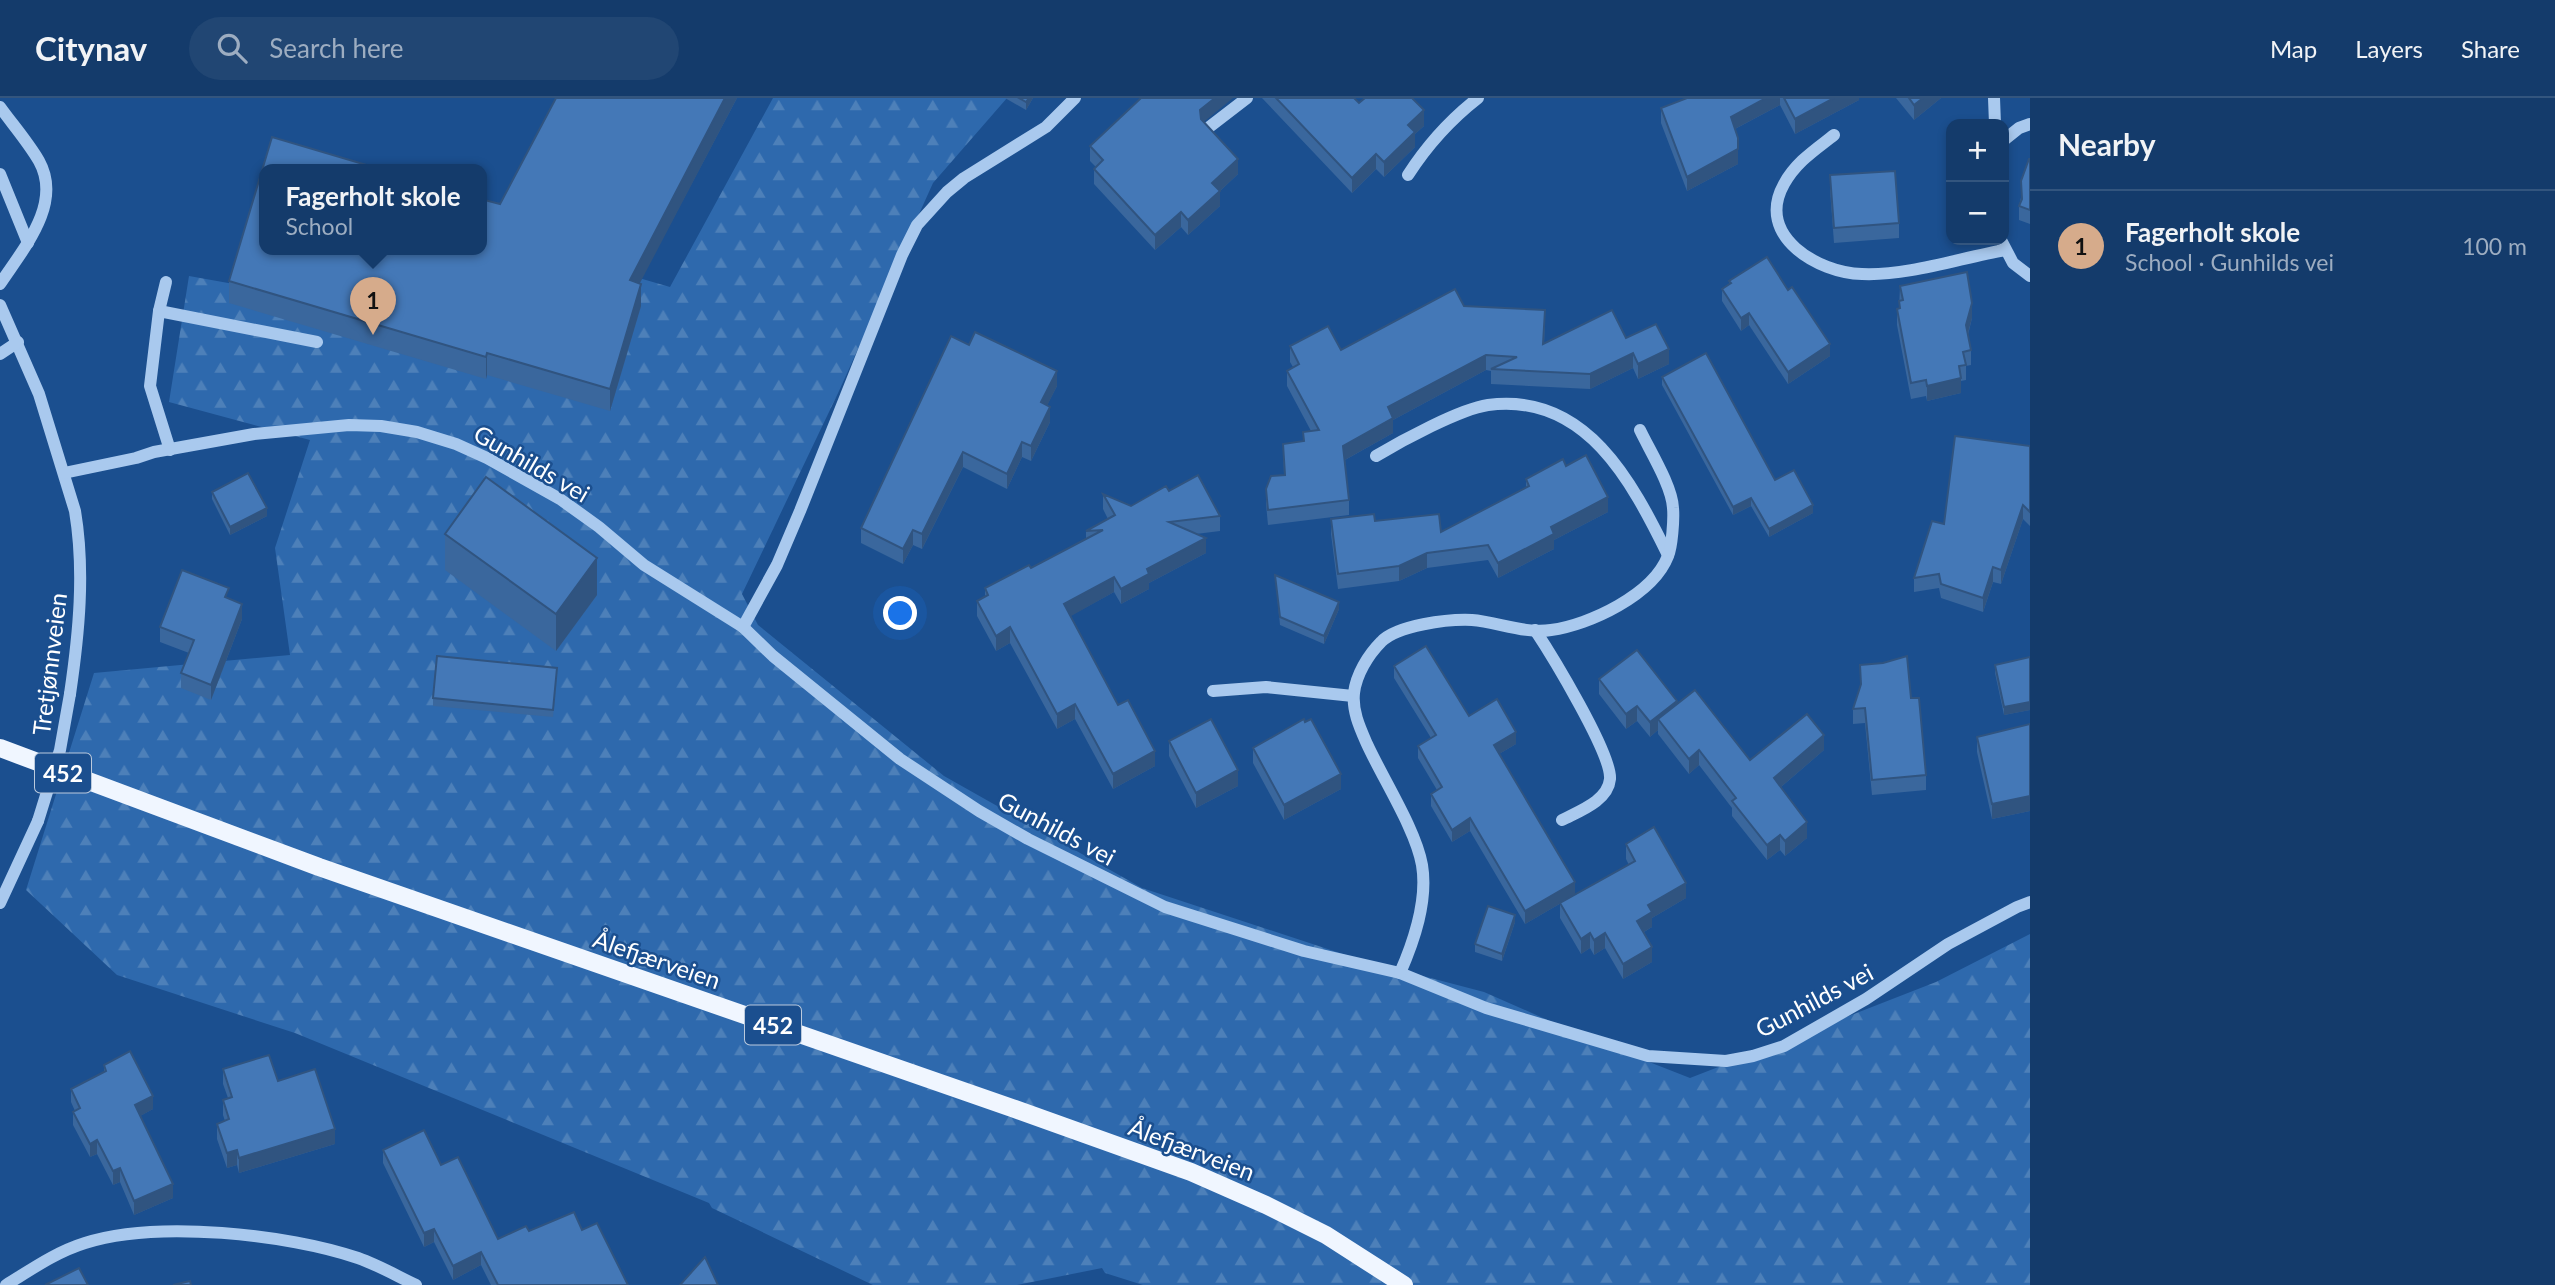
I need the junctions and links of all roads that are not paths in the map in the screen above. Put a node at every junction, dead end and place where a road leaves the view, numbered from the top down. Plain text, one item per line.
1 (1075, 98) edge
2 (1247, 98) edge
3 (1478, 98) edge
4 (1994, 98) edge
5 (0, 107) edge
6 (1995, 119) edge
7 (2030, 124) edge
8 (1208, 128) edge
9 (1834, 135) dead end
10 (2009, 136) edge
11 (0, 174) edge
12 (1408, 175) dead end
13 (28, 243) junction
14 (2003, 245) edge
15 (2030, 275) edge
16 (166, 282) dead end
17 (0, 284) edge
18 (0, 305) edge
19 (159, 311) junction
20 (18, 342) junction
21 (317, 342) dead end
22 (0, 354) edge
23 (1640, 430) dead end
24 (170, 450) junction
25 (1376, 456) dead end
26 (64, 473) junction
27 (1669, 555) junction
28 (743, 627) junction
29 (1535, 630) junction
30 (1213, 691) dead end
31 (1353, 695) junction
32 (0, 748) edge
33 (1562, 820) dead end
34 (2030, 902) edge
35 (0, 903) edge
36 (1400, 973) junction
37 (6, 1285) edge
38 (416, 1285) edge
39 (1404, 1285) edge

1 - 28 street
2 - 8 street
3 - 12 street
4 - 6 street
5 - 13 street
7 - 10 street
9 - 14 street
11 - 13 street
13 - 17 street
14 - 15 street
16 - 19 street
18 - 20 street, Tretjønnveien
19 - 21 street
19 - 24 street
20 - 22 street
20 - 26 street, Tretjønnveien
23 - 27 street
24 - 26 street, Gunhilds vei
24 - 28 street, Gunhilds vei
25 - 27 street
26 - 35 street, Tretjønnveien, bridge
27 - 29 street
28 - 36 street, Gunhilds vei
29 - 31 street
29 - 33 street
30 - 31 street
31 - 36 street
32 - 39 main road, Ålefjærveien / 452
34 - 36 street, Gunhilds vei
37 - 38 street

